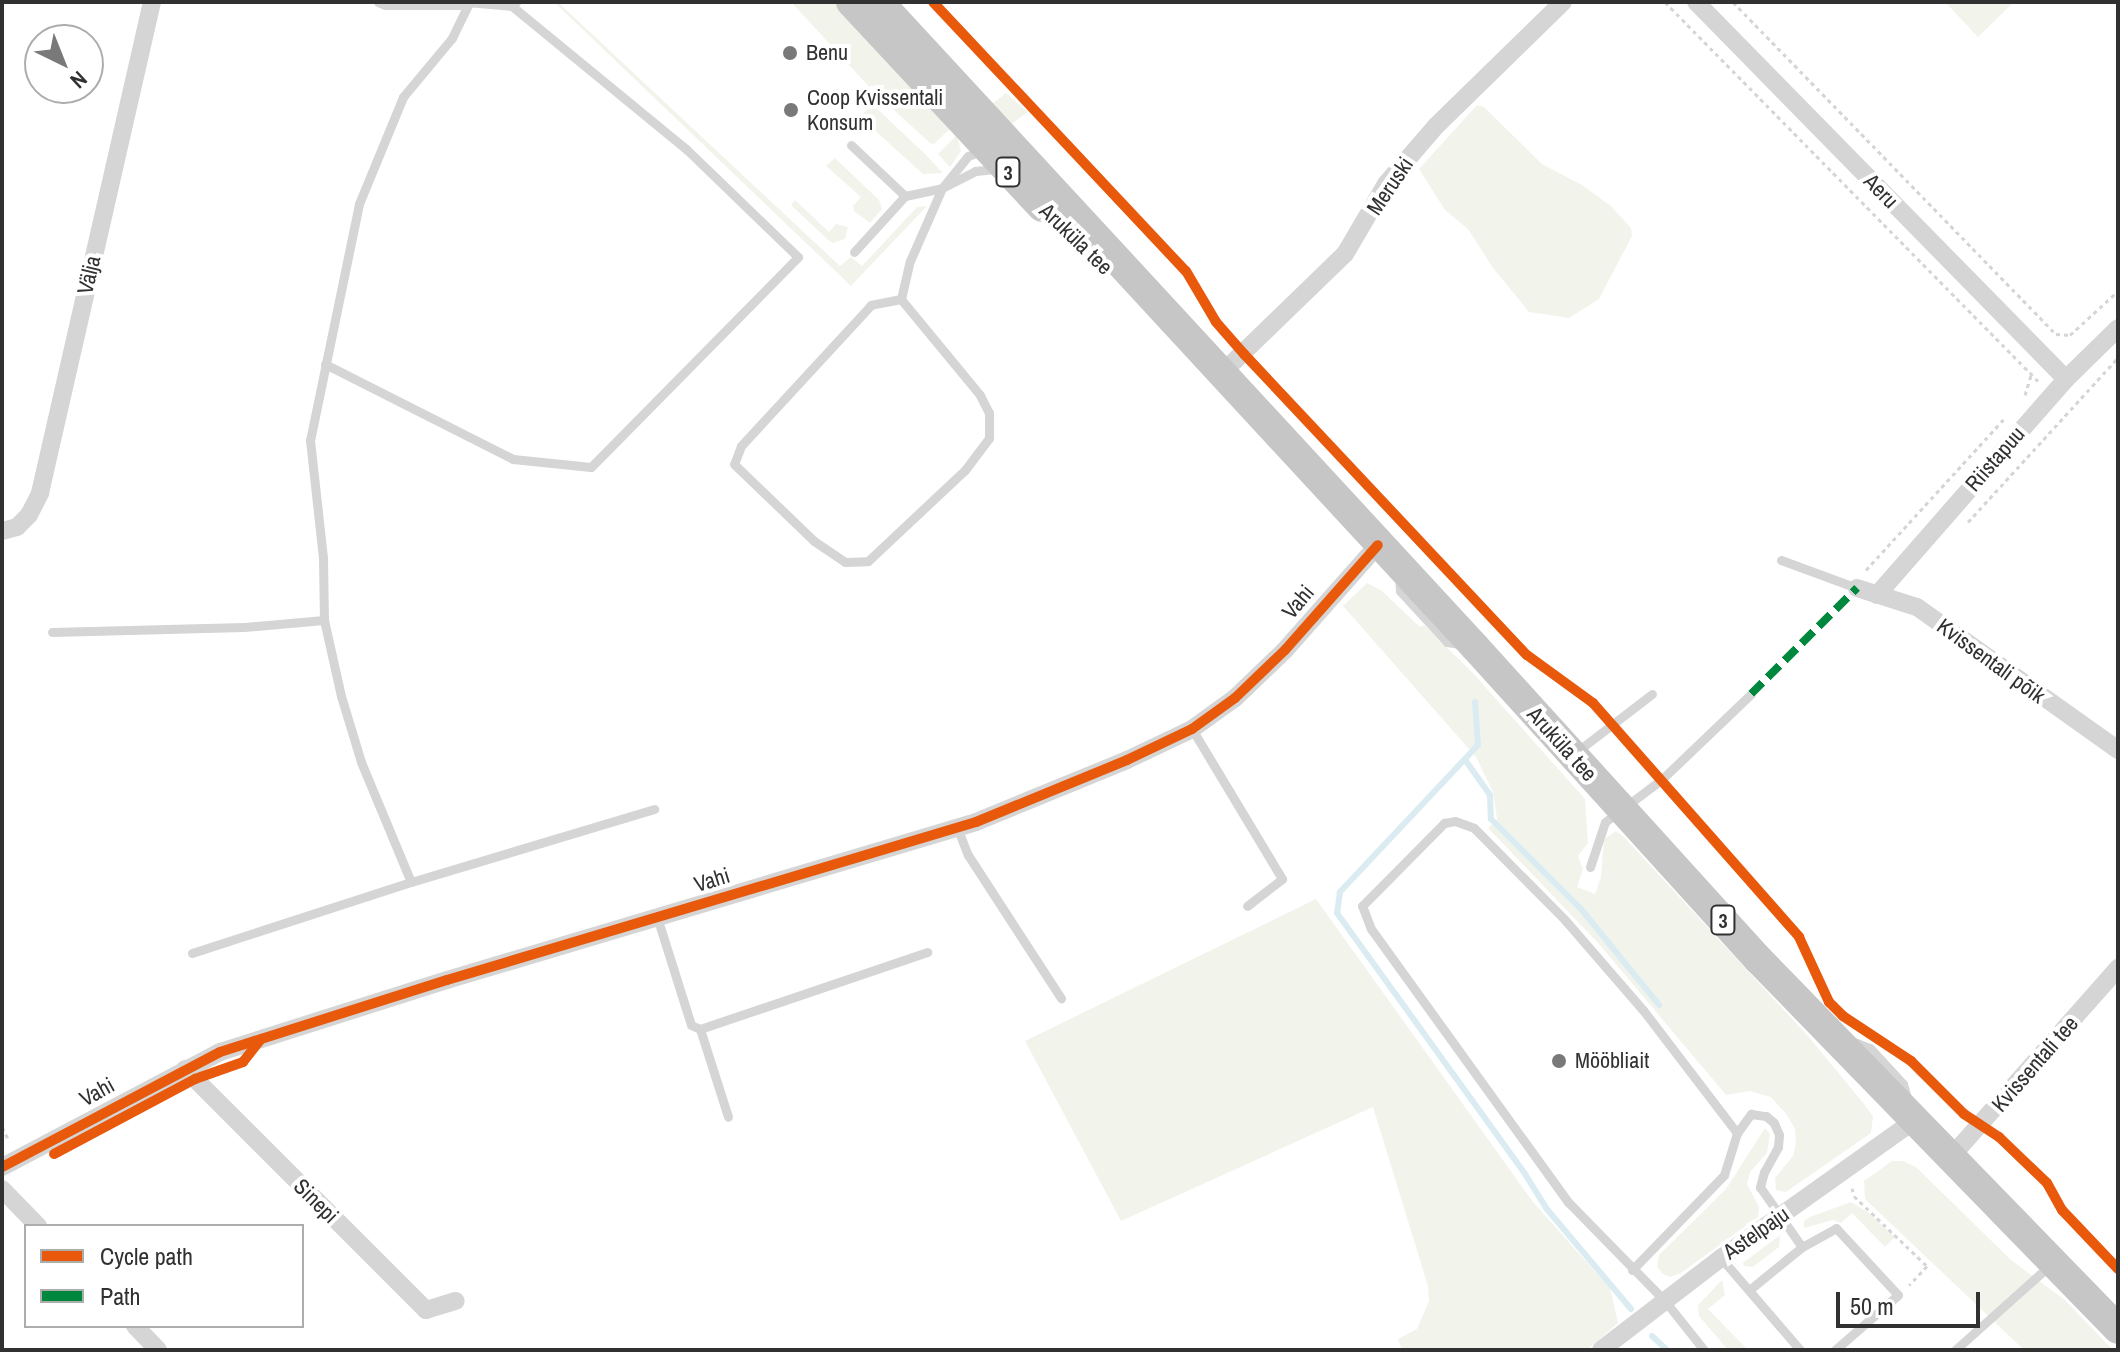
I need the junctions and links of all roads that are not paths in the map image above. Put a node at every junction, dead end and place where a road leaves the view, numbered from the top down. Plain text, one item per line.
1 (152, 2) edge
2 (378, 2) edge
3 (851, 2) edge
4 (879, 2) edge
5 (1563, 2) edge
6 (1696, 2) edge
7 (467, 3) edge
8 (514, 4) edge
9 (977, 138) junction
10 (851, 145) dead end
11 (1010, 174) junction
12 (964, 175) junction
13 (942, 188) junction
14 (905, 196) junction
15 (854, 252) dead end
16 (901, 299) junction
17 (1178, 328) junction
18 (2118, 328) edge
19 (325, 364) junction
20 (1222, 373) junction
21 (2061, 384) junction
22 (2, 531) edge
23 (1388, 555) junction
24 (1781, 560) dead end
25 (1857, 588) joint
26 (1877, 595) junction
27 (324, 620) junction
28 (52, 632) dead end
29 (1652, 694) dead end
30 (1751, 694) dead end
31 (1192, 729) junction
32 (2118, 750) edge
33 (1573, 756) junction
34 (1620, 808) junction
35 (654, 809) dead end
36 (957, 827) junction
37 (1590, 867) dead end
38 (411, 882) junction
39 (1247, 906) dead end
40 (657, 917) junction
41 (927, 952) dead end
42 (192, 953) dead end
43 (2118, 968) edge
44 (1061, 998) dead end
45 (700, 1029) junction
46 (185, 1069) junction
47 (728, 1117) dead end
48 (1914, 1121) junction
49 (1737, 1133) junction
50 (1950, 1158) junction
51 (2, 1167) edge
52 (2, 1189) edge
53 (1779, 1216) junction
54 (36, 1224) edge
55 (1802, 1247) junction
56 (1721, 1258) junction
57 (2052, 1264) junction
58 (1632, 1270) junction
59 (1749, 1290) junction
60 (456, 1301) dead end
61 (1665, 1301) junction
62 (137, 1328) edge
63 (2118, 1329) edge
64 (158, 1350) edge
65 (1601, 1350) edge
66 (1704, 1350) edge
67 (1800, 1350) edge
68 (1835, 1350) edge
69 (1955, 1350) edge

1 - 22 street, Välja
2 - 7 lane
3 - 9 highway, Aruküla tee / 3
4 - 9 highway, Aruküla tee / 3
5 - 20 street, Meruski
6 - 21 street, Aeru
7 - 8 lane
7 - 19 lane
8 - 19 lane
9 - 11 highway, Aruküla tee / 3
9 - 12 lane
9 - 13 lane
9 - 17 highway, Aruküla tee / 3
10 - 14 lane
11 - 12 lane
11 - 17 highway, Aruküla tee / 3
12 - 13 lane
13 - 14 lane
13 - 16 lane
14 - 15 lane
16 - 16 lane
17 - 20 highway, Aruküla tee / 3
18 - 21 street, Riistapuu
19 - 27 lane
20 - 23 highway, Aruküla tee / 3
21 - 26 street, Riistapuu
23 - 31 street, Vahi
23 - 33 highway, Aruküla tee / 3
24 - 25 lane
25 - 26 street, Kvissentali põik
26 - 32 street, Kvissentali põik
27 - 28 lane
27 - 38 lane
29 - 33 lane
30 - 34 lane
31 - 36 street, Vahi
31 - 39 lane
33 - 34 highway, Aruküla tee / 3
34 - 37 lane
34 - 48 highway, Aruküla tee / 3
35 - 38 lane
36 - 40 street, Vahi
36 - 44 lane
38 - 42 lane
40 - 45 lane
40 - 46 street, Vahi
41 - 45 lane
43 - 50 street, Kvissentali tee
45 - 47 lane
46 - 51 street, Vahi
46 - 60 street, Sinepi
48 - 50 highway, Aruküla tee / 3
48 - 53 street, Astelpaju
49 - 53 lane
49 - 58 lane
49 - 58 lane
50 - 57 highway, 3
52 - 54 street
53 - 55 lane
53 - 56 street, Astelpaju
55 - 59 lane
55 - 68 lane
56 - 59 lane
56 - 61 street, Astelpaju
57 - 63 highway, 3
57 - 69 lane
58 - 61 lane
59 - 67 lane
61 - 65 street, Astelpaju
61 - 66 lane
62 - 64 street

